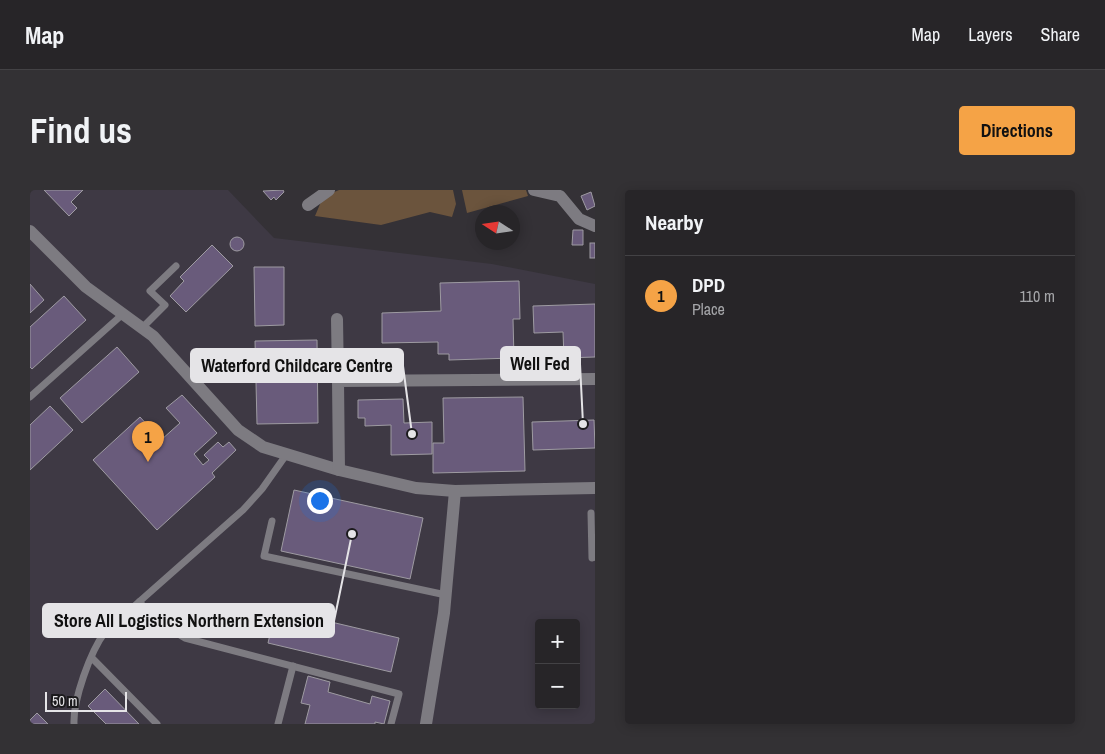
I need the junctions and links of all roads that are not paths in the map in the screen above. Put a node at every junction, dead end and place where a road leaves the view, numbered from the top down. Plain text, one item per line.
1 (330, 190) edge
2 (534, 190) edge
3 (308, 205) dead end
4 (595, 226) edge
5 (31, 235) edge
6 (176, 266) dead end
7 (124, 313) junction
8 (337, 319) dead end
9 (142, 327) junction
10 (595, 379) edge
11 (338, 381) junction
12 (30, 397) edge
13 (286, 455) junction
14 (338, 470) junction
15 (595, 488) edge
16 (455, 491) junction
17 (590, 513) dead end
18 (272, 521) dead end
19 (595, 558) edge
20 (446, 595) junction
21 (139, 602) junction
22 (92, 658) junction
23 (293, 666) junction
24 (74, 724) edge
25 (157, 724) edge
26 (278, 724) edge
27 (391, 724) edge
28 (426, 724) edge

1 - 3 street
2 - 4 street
5 - 7 street
6 - 9 lane
7 - 9 street
7 - 12 lane
8 - 11 street
9 - 13 street
10 - 11 street
11 - 14 street
13 - 14 street
13 - 21 lane
14 - 16 street
15 - 16 street
16 - 20 street
17 - 19 lane
18 - 20 lane
20 - 28 street
21 - 22 lane
21 - 23 lane
22 - 24 lane
22 - 25 lane
23 - 26 lane
23 - 27 lane

